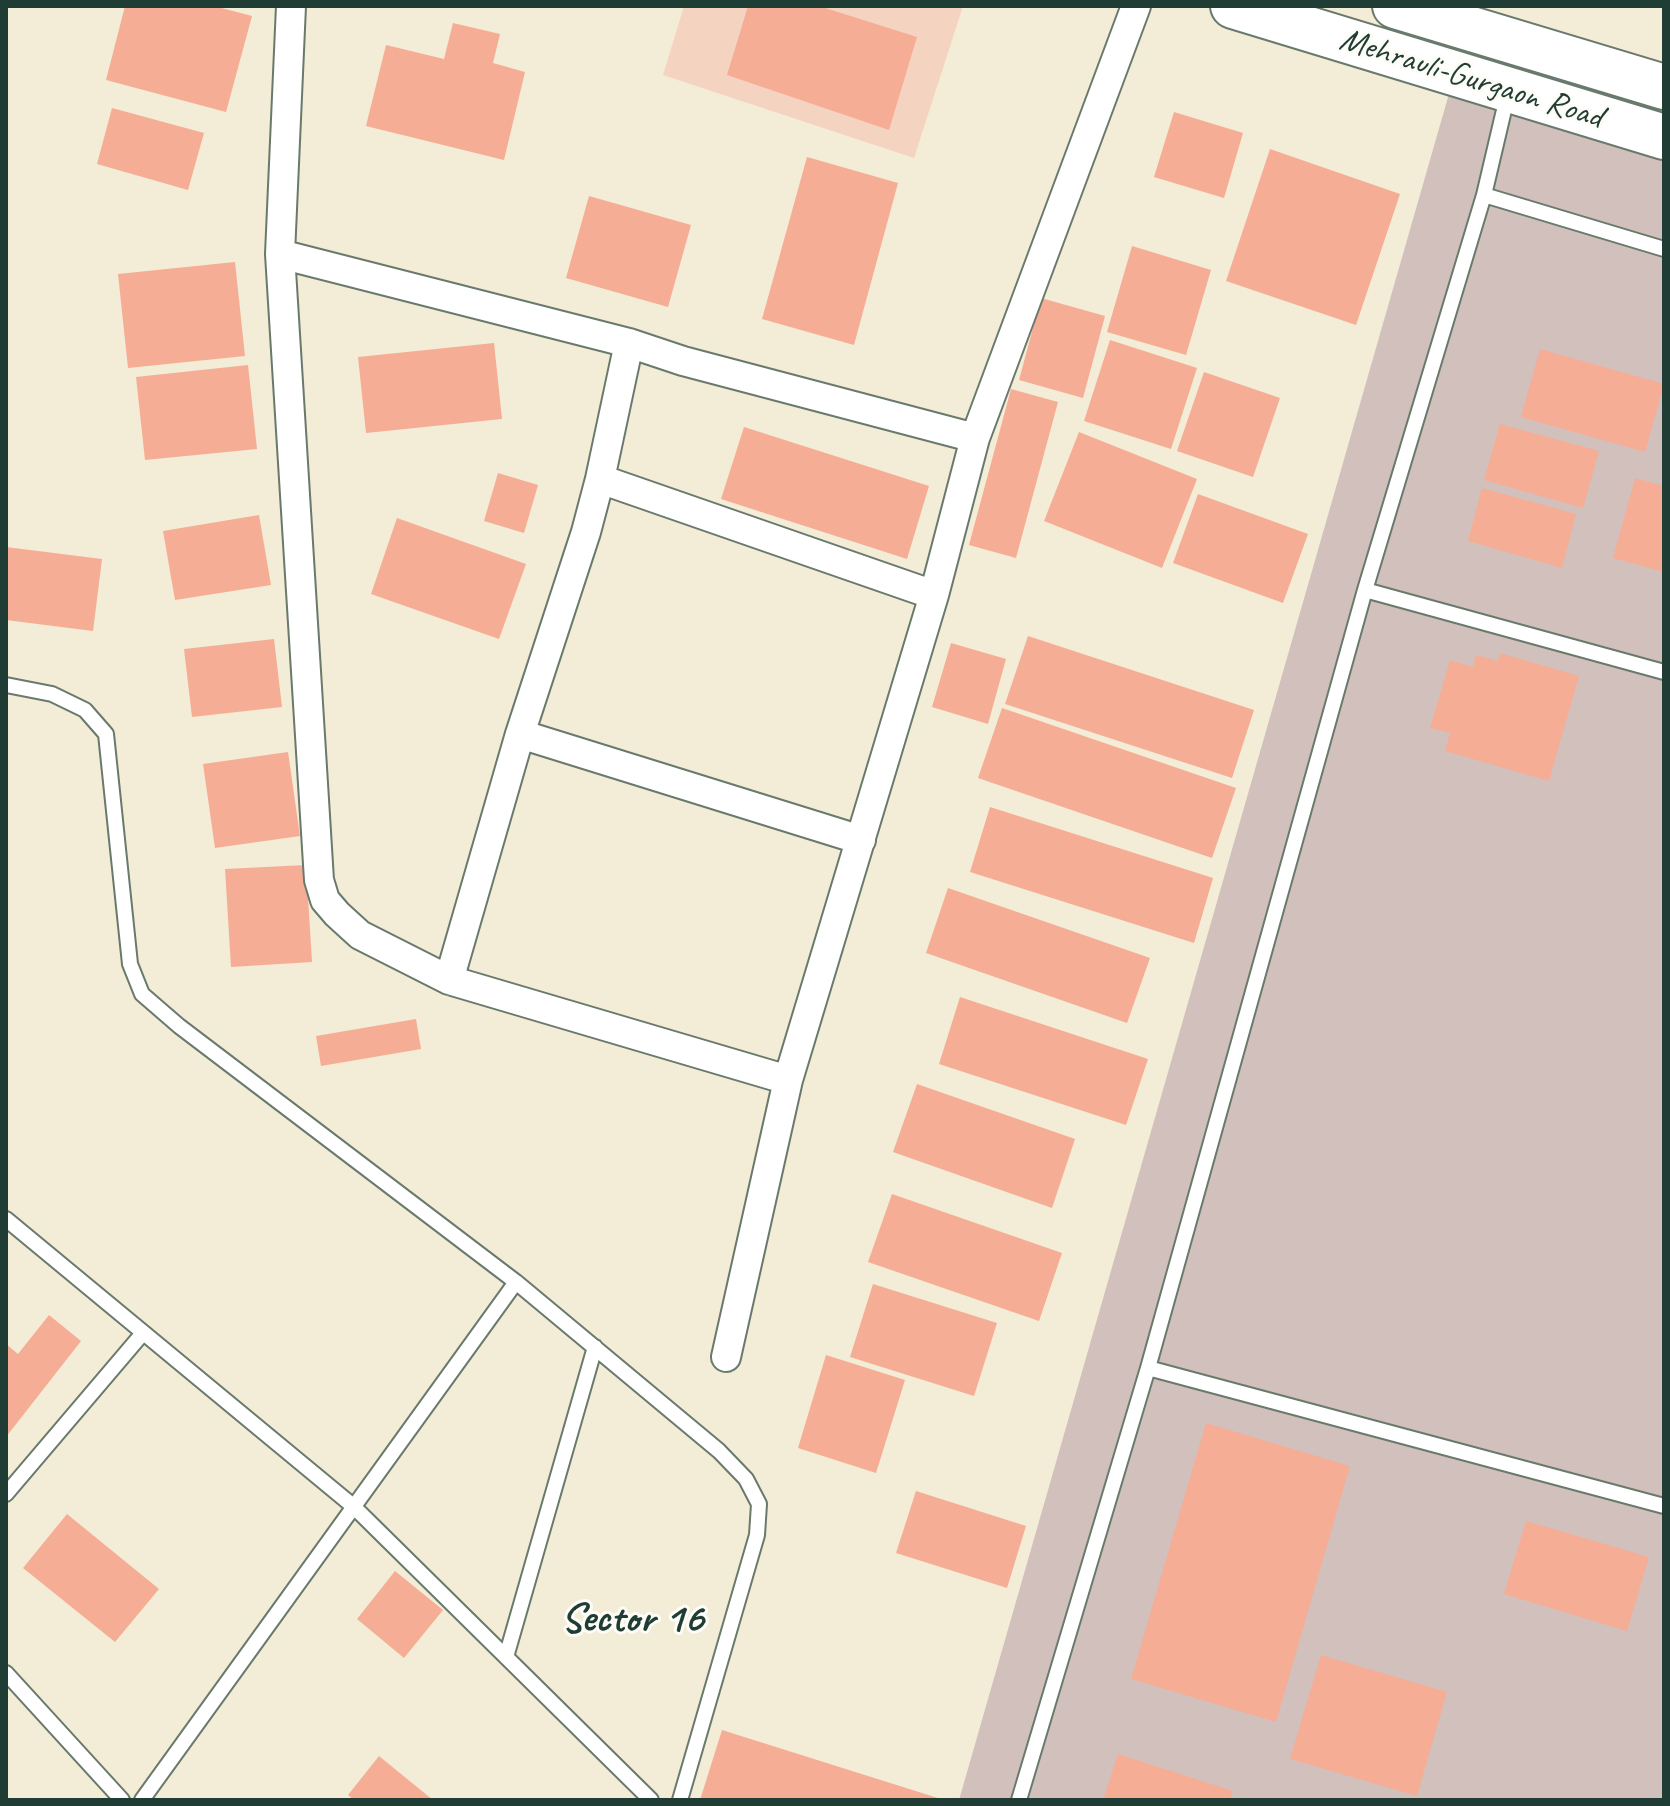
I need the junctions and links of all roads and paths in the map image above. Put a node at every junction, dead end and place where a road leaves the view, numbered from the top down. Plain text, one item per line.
1 (291, 6) edge
2 (1136, 6) edge
3 (1233, 6) edge
4 (1395, 6) edge
5 (1664, 87) edge
6 (1509, 91) junction
7 (1664, 137) edge
8 (1484, 195) junction
9 (1664, 249) edge
10 (280, 254) junction
11 (629, 343) junction
12 (975, 438) junction
13 (600, 479) junction
14 (1365, 590) junction
15 (934, 595) junction
16 (1664, 672) edge
17 (6, 685) edge
18 (520, 734) junction
19 (861, 840) junction
20 (449, 980) junction
21 (788, 1080) junction
22 (6, 1219) edge
23 (516, 1282) junction
24 (143, 1333) junction
25 (595, 1347) junction
26 (726, 1357) dead end
27 (1148, 1368) junction
28 (6, 1494) edge
29 (353, 1506) junction
30 (1664, 1506) edge
31 (506, 1657) junction
32 (6, 1673) edge
33 (122, 1800) edge
34 (142, 1800) edge
35 (651, 1800) edge
36 (680, 1800) edge
37 (1019, 1800) edge

1 - 10 street
2 - 12 street
3 - 6 main road, Mehrauli-Gurgaon Road
4 - 5 main road, Mehrauli-Gurgaon Road
6 - 7 main road, Mehrauli-Gurgaon Road
6 - 8 lane
8 - 9 lane
8 - 14 lane
10 - 11 street
10 - 20 street
11 - 12 street
11 - 13 street
12 - 15 street
13 - 15 street
13 - 18 street
14 - 16 lane
14 - 27 lane
15 - 19 street
17 - 23 lane
18 - 19 street
18 - 20 street
19 - 21 street
20 - 21 street
21 - 26 street
22 - 24 lane
23 - 25 lane
23 - 29 lane
24 - 28 lane
24 - 29 lane
25 - 31 lane
25 - 36 lane
27 - 30 lane
27 - 37 lane
29 - 31 lane
29 - 34 lane
31 - 35 lane
32 - 33 lane

